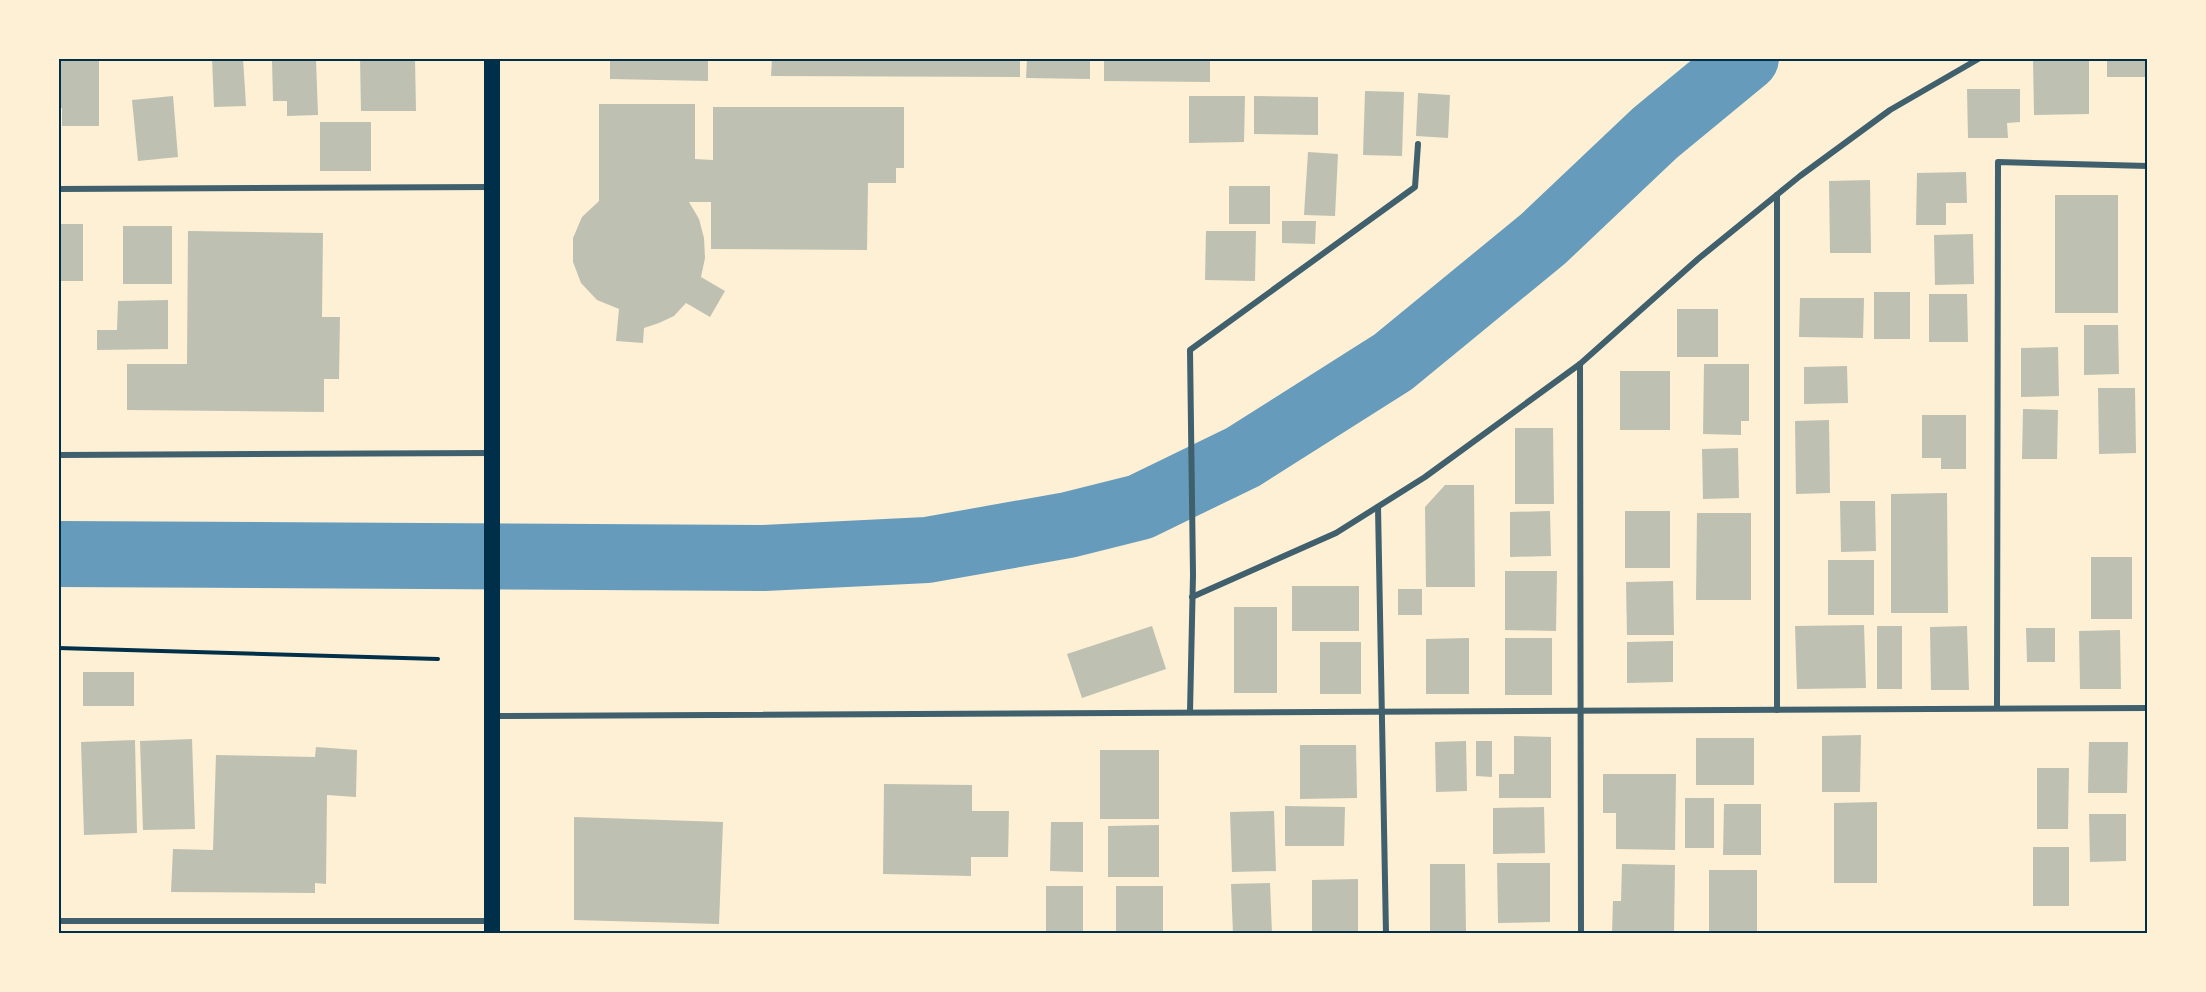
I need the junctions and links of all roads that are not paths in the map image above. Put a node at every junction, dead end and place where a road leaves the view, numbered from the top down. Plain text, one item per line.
1 (492, 58) edge
2 (1980, 58) edge
3 (1418, 144) dead end
4 (2148, 166) edge
5 (492, 187) junction
6 (58, 189) edge
7 (1777, 195) junction
8 (1580, 364) junction
9 (492, 453) junction
10 (58, 455) edge
11 (1378, 507) junction
12 (1192, 597) junction
13 (1997, 708) junction
14 (2148, 708) edge
15 (1381, 710) junction
16 (1777, 710) junction
17 (1582, 711) junction
18 (1190, 712) junction
19 (492, 716) junction
20 (58, 921) edge
21 (492, 927) edge
22 (1386, 933) edge
23 (1581, 933) edge

1 - 5 highway
2 - 7 street
3 - 12 street
4 - 13 street
5 - 6 street
5 - 9 highway
7 - 8 street
7 - 16 street
8 - 11 street
8 - 17 street
9 - 10 street
9 - 19 highway
11 - 12 street
11 - 15 street
12 - 18 street
13 - 14 street
13 - 16 street
15 - 17 street
15 - 18 street
15 - 22 street
16 - 17 street
17 - 23 street
18 - 19 street
19 - 21 highway
20 - 21 street

